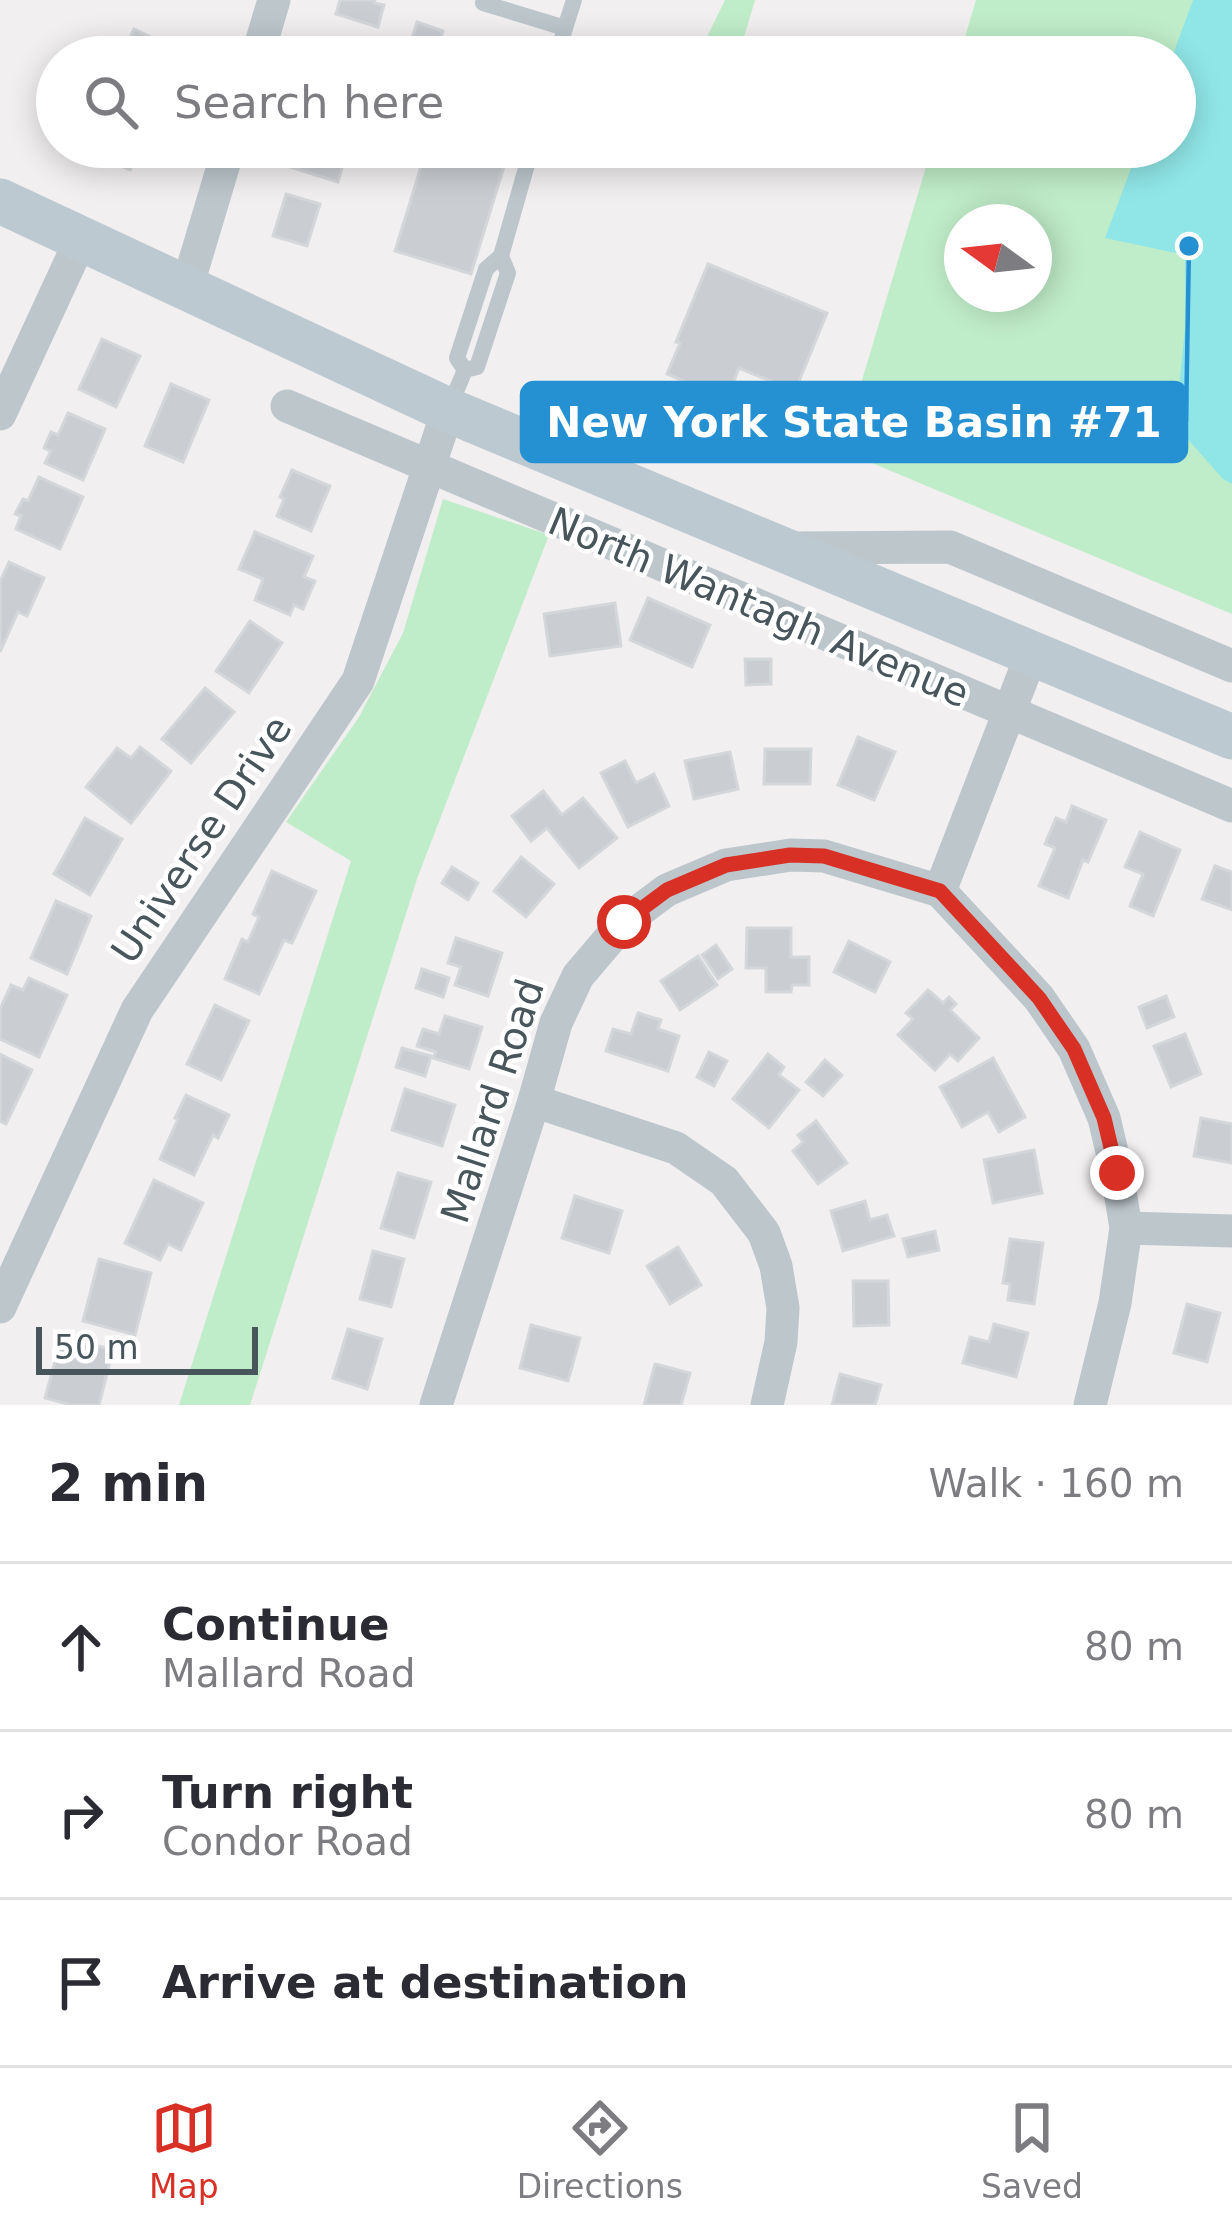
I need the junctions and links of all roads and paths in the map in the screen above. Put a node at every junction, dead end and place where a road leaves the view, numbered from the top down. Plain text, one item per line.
1 (274, 0) edge
2 (484, 0) edge
3 (574, 0) edge
4 (565, 28) junction
5 (263, 36) edge
6 (563, 36) edge
7 (223, 168) edge
8 (526, 168) edge
9 (0, 201) edge
10 (81, 239) junction
11 (187, 287) junction
12 (457, 390) junction
13 (287, 406) dead end
14 (0, 414) edge
15 (429, 468) junction
16 (779, 548) junction
17 (1032, 653) junction
18 (1232, 666) edge
19 (1009, 712) junction
20 (1232, 736) edge
21 (1232, 806) edge
22 (940, 891) junction
23 (534, 1101) junction
24 (1126, 1228) junction
25 (1232, 1232) edge
26 (0, 1307) edge
27 (436, 1405) edge
28 (766, 1405) edge
29 (1090, 1405) edge

1 - 5 street
2 - 4 lane
3 - 4 lane
4 - 6 lane
7 - 11 street
8 - 12 lane
9 - 10 main road, North Wantagh Avenue
10 - 11 main road, North Wantagh Avenue
10 - 14 street
11 - 12 main road, North Wantagh Avenue
12 - 15 street, Universe Drive
12 - 16 main road, North Wantagh Avenue
13 - 15 street, North Wantagh Avenue
15 - 19 street, North Wantagh Avenue
15 - 26 street, Universe Drive
16 - 17 main road, North Wantagh Avenue
16 - 18 street, North Wantagh Avenue
17 - 19 street
17 - 20 main road, North Wantagh Avenue
19 - 21 street, North Wantagh Avenue
19 - 22 street
22 - 23 street, Mallard Road
22 - 24 street
23 - 27 street, Mallard Road
23 - 28 street
24 - 25 street
24 - 29 street

